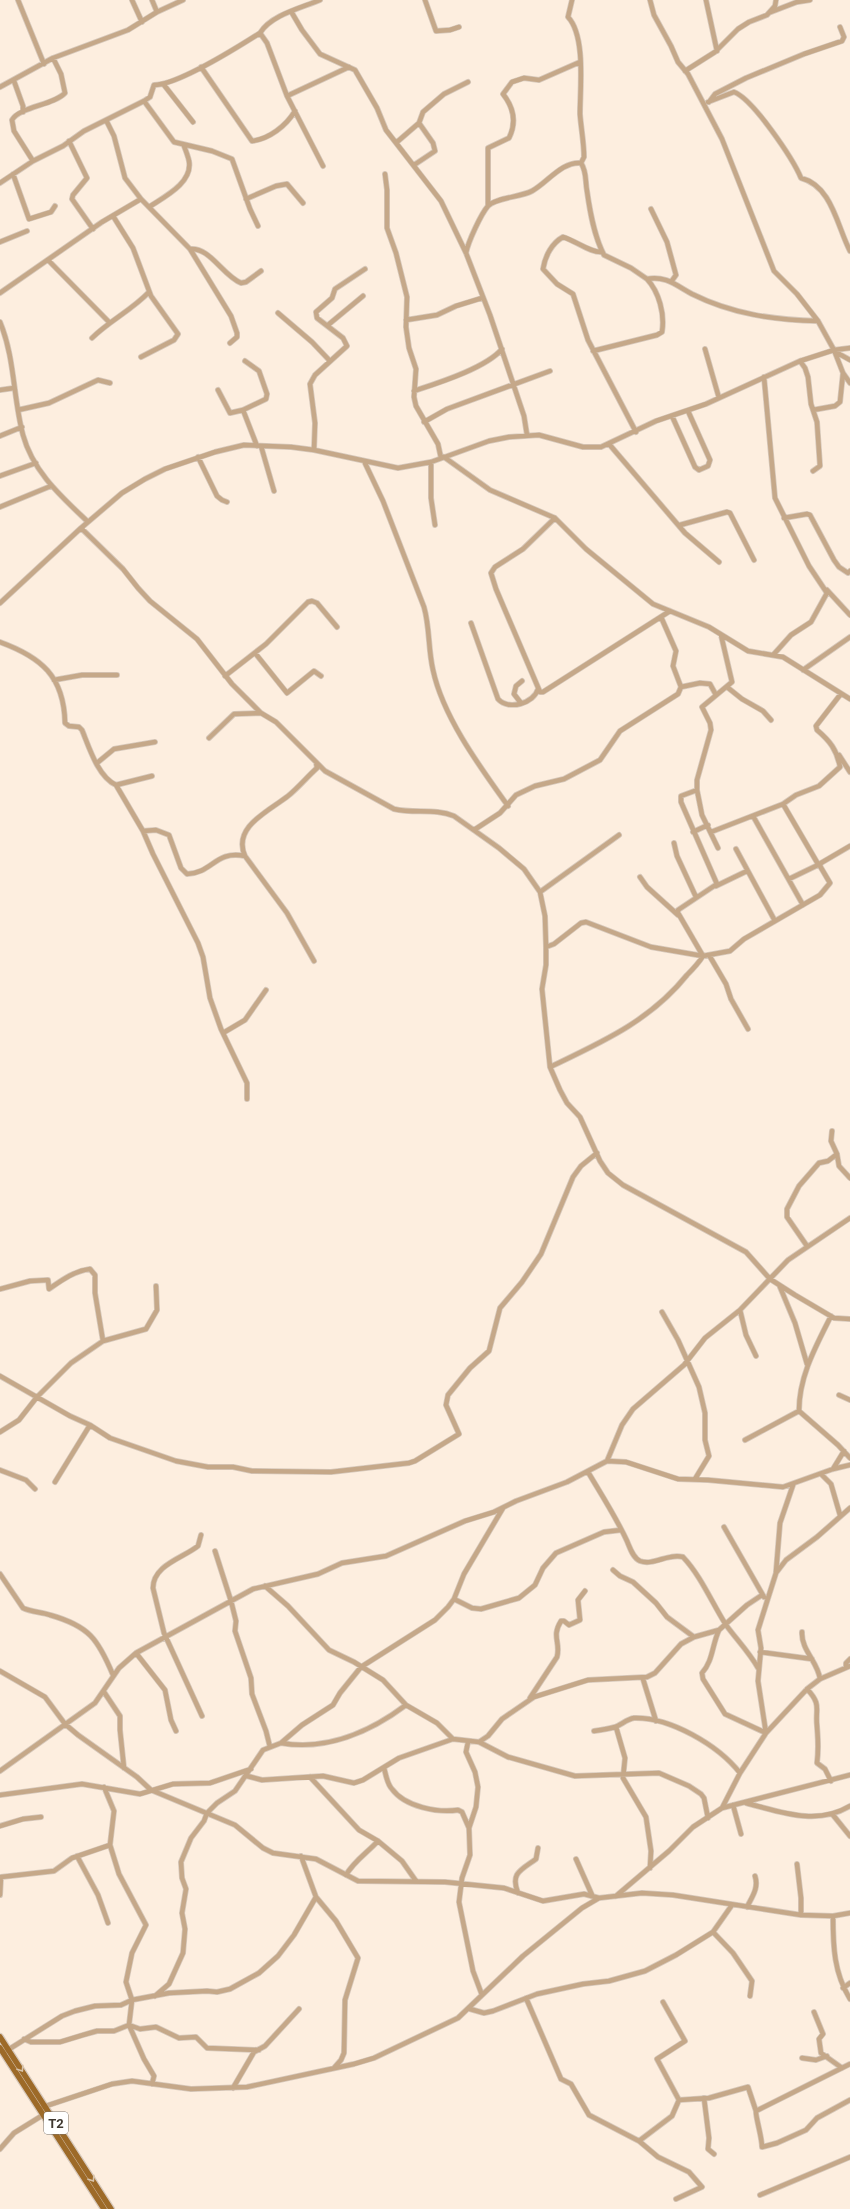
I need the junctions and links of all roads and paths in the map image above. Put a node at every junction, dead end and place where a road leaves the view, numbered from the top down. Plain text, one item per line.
1 (18, 0) edge
2 (132, 0) edge
3 (152, 0) edge
4 (183, 0) edge
5 (320, 0) edge
6 (425, 0) edge
7 (572, 0) edge
8 (650, 0) edge
9 (706, 0) edge
10 (776, 0) edge
11 (810, 0) edge
12 (157, 12) junction
13 (292, 12) junction
14 (771, 12) junction
15 (142, 22) junction
16 (840, 26) dead end
17 (459, 27) dead end
18 (260, 33) junction
19 (717, 51) junction
20 (53, 58) junction
21 (580, 62) junction
22 (44, 64) junction
23 (200, 67) junction
24 (350, 67) junction
25 (685, 71) junction
26 (14, 81) junction
27 (468, 82) dead end
28 (164, 85) junction
29 (0, 88) edge
30 (287, 96) junction
31 (144, 101) junction
32 (708, 102) junction
33 (705, 107) junction
34 (295, 111) junction
35 (23, 112) junction
36 (106, 120) junction
37 (193, 122) dead end
38 (419, 123) junction
39 (69, 141) junction
40 (397, 142) junction
41 (184, 146) junction
42 (33, 161) junction
43 (581, 163) junction
44 (414, 165) junction
45 (323, 166) dead end
46 (13, 174) junction
47 (385, 174) dead end
48 (0, 183) edge
49 (141, 199) junction
50 (246, 199) junction
51 (303, 203) dead end
52 (55, 206) dead end
53 (488, 206) junction
54 (149, 207) junction
55 (651, 209) dead end
56 (113, 216) junction
57 (258, 226) dead end
58 (93, 229) junction
59 (27, 231) dead end
60 (0, 242) edge
61 (190, 249) junction
62 (850, 251) edge
63 (602, 252) junction
64 (466, 253) junction
65 (48, 260) junction
66 (365, 269) dead end
67 (261, 271) dead end
68 (647, 279) junction
69 (671, 282) junction
70 (149, 292) junction
71 (0, 293) edge
72 (363, 296) dead end
73 (482, 298) junction
74 (278, 313) dead end
75 (406, 320) junction
76 (818, 321) junction
77 (0, 322) edge
78 (109, 322) junction
79 (328, 325) junction
80 (92, 338) dead end
81 (230, 343) dead end
82 (850, 348) edge
83 (502, 349) junction
84 (705, 349) dead end
85 (593, 350) junction
86 (834, 350) junction
87 (140, 357) dead end
88 (850, 360) edge
89 (330, 361) junction
90 (800, 361) junction
91 (245, 362) dead end
92 (550, 371) dead end
93 (843, 373) junction
94 (764, 377) junction
95 (110, 383) dead end
96 (850, 383) edge
97 (513, 386) junction
98 (14, 388) junction
99 (0, 390) edge
100 (218, 390) dead end
101 (414, 391) junction
102 (719, 398) junction
103 (18, 410) junction
104 (243, 410) junction
105 (813, 410) junction
106 (688, 411) junction
107 (672, 416) junction
108 (424, 422) junction
109 (22, 427) junction
110 (636, 432) junction
111 (527, 435) junction
112 (0, 436) edge
113 (609, 444) junction
114 (259, 446) junction
115 (314, 450) junction
116 (198, 457) junction
117 (443, 458) junction
118 (364, 461) junction
119 (431, 462) junction
120 (36, 463) junction
121 (813, 472) dead end
122 (0, 476) edge
123 (51, 486) junction
124 (274, 491) dead end
125 (227, 502) dead end
126 (0, 506) edge
127 (555, 518) junction
128 (784, 518) junction
129 (88, 522) junction
130 (435, 525) dead end
131 (680, 525) junction
132 (81, 528) junction
133 (754, 560) dead end
134 (719, 562) dead end
135 (849, 573) edge
136 (827, 590) junction
137 (0, 603) edge
138 (670, 611) junction
139 (850, 615) edge
140 (661, 617) junction
141 (470, 623) dead end
142 (337, 627) dead end
143 (721, 635) junction
144 (850, 637) edge
145 (0, 642) edge
146 (255, 653) junction
147 (774, 654) junction
148 (804, 670) junction
149 (117, 675) dead end
150 (225, 676) junction
151 (321, 676) dead end
152 (54, 680) junction
153 (522, 681) dead end
154 (681, 687) junction
155 (727, 687) junction
156 (538, 688) junction
157 (716, 695) junction
158 (840, 695) junction
159 (850, 699) edge
160 (521, 703) junction
161 (261, 713) junction
162 (771, 720) dead end
163 (209, 738) dead end
164 (155, 742) dead end
165 (836, 752) junction
166 (316, 762) junction
167 (97, 763) junction
168 (850, 772) edge
169 (152, 776) dead end
170 (116, 784) junction
171 (697, 790) junction
172 (783, 804) junction
173 (508, 806) junction
174 (753, 816) junction
175 (708, 825) junction
176 (474, 830) junction
177 (143, 831) junction
178 (693, 832) junction
179 (711, 832) junction
180 (620, 835) dead end
181 (674, 843) dead end
182 (850, 846) edge
183 (718, 848) dead end
184 (736, 849) dead end
185 (245, 856) junction
186 (819, 864) junction
187 (747, 871) junction
188 (640, 877) dead end
189 (789, 879) junction
190 (715, 887) junction
191 (540, 892) junction
192 (696, 897) junction
193 (803, 905) junction
194 (678, 915) junction
195 (775, 921) junction
196 (546, 947) junction
197 (709, 955) junction
198 (703, 956) junction
199 (314, 962) dead end
200 (266, 990) dead end
201 (748, 1029) dead end
202 (223, 1033) junction
203 (550, 1067) junction
204 (247, 1099) dead end
205 (832, 1131) dead end
206 (597, 1153) junction
207 (837, 1154) junction
208 (850, 1178) edge
209 (850, 1218) edge
210 (807, 1246) junction
211 (770, 1279) junction
212 (156, 1286) dead end
213 (780, 1286) junction
214 (0, 1289) edge
215 (740, 1310) junction
216 (662, 1312) dead end
217 (831, 1316) junction
218 (850, 1319) edge
219 (103, 1341) junction
220 (756, 1356) dead end
221 (687, 1361) junction
222 (808, 1364) junction
223 (0, 1376) edge
224 (839, 1395) dead end
225 (36, 1397) junction
226 (850, 1400) edge
227 (799, 1411) junction
228 (90, 1425) junction
229 (0, 1432) edge
230 (745, 1440) dead end
231 (844, 1452) junction
232 (850, 1458) edge
233 (606, 1461) junction
234 (850, 1465) edge
235 (833, 1469) junction
236 (0, 1470) edge
237 (588, 1472) junction
238 (700, 1473) junction
239 (821, 1474) junction
240 (695, 1479) junction
241 (702, 1479) junction
242 (55, 1482) dead end
243 (793, 1485) junction
244 (35, 1489) dead end
245 (503, 1508) junction
246 (850, 1508) edge
247 (840, 1515) junction
248 (724, 1527) dead end
249 (621, 1530) junction
250 (201, 1536) dead end
251 (215, 1551) dead end
252 (613, 1570) dead end
253 (776, 1573) junction
254 (0, 1574) edge
255 (265, 1586) junction
256 (585, 1591) dead end
257 (762, 1595) junction
258 (454, 1599) junction
259 (231, 1601) junction
260 (766, 1602) junction
261 (726, 1625) junction
262 (719, 1630) junction
263 (802, 1632) dead end
264 (165, 1636) junction
265 (694, 1637) junction
266 (760, 1652) junction
267 (136, 1653) junction
268 (812, 1658) junction
269 (850, 1659) edge
270 (848, 1666) edge
271 (361, 1667) junction
272 (758, 1668) junction
273 (0, 1671) edge
274 (113, 1675) junction
275 (643, 1679) junction
276 (820, 1679) junction
277 (807, 1689) junction
278 (104, 1692) junction
279 (529, 1699) junction
280 (406, 1705) junction
281 (202, 1716) dead end
282 (656, 1721) junction
283 (65, 1724) junction
284 (616, 1727) junction
285 (176, 1731) dead end
286 (594, 1731) dead end
287 (766, 1733) junction
288 (453, 1739) junction
289 (468, 1742) junction
290 (479, 1742) junction
291 (281, 1743) junction
292 (270, 1747) junction
293 (124, 1768) junction
294 (384, 1768) junction
295 (251, 1769) junction
296 (0, 1771) edge
297 (740, 1773) junction
298 (623, 1774) junction
299 (850, 1775) edge
300 (246, 1776) junction
301 (310, 1777) junction
302 (831, 1781) junction
303 (104, 1787) junction
304 (151, 1790) junction
305 (0, 1795) edge
306 (746, 1803) junction
307 (733, 1806) junction
308 (850, 1806) edge
309 (722, 1808) junction
310 (207, 1813) junction
311 (833, 1815) junction
312 (40, 1817) dead end
313 (708, 1818) junction
314 (0, 1826) edge
315 (469, 1828) junction
316 (741, 1834) dead end
317 (850, 1836) edge
318 (378, 1841) junction
319 (110, 1845) junction
320 (538, 1848) dead end
321 (77, 1856) junction
322 (301, 1856) junction
323 (576, 1859) dead end
324 (797, 1864) dead end
325 (650, 1868) junction
326 (346, 1875) junction
327 (755, 1876) dead end
328 (416, 1881) junction
329 (461, 1884) junction
330 (518, 1893) junction
331 (0, 1895) edge
332 (592, 1895) junction
333 (616, 1896) junction
334 (316, 1897) junction
335 (598, 1898) junction
336 (732, 1905) junction
337 (747, 1907) junction
338 (850, 1912) edge
339 (801, 1915) junction
340 (833, 1916) junction
341 (108, 1923) dead end
342 (713, 1932) junction
343 (850, 1983) edge
344 (843, 1988) junction
345 (482, 1995) junction
346 (155, 1996) junction
347 (750, 1996) dead end
348 (526, 1998) junction
349 (850, 1999) edge
350 (132, 2000) junction
351 (663, 2002) dead end
352 (300, 2009) dead end
353 (470, 2009) junction
354 (814, 2012) dead end
355 (129, 2026) junction
356 (0, 2037) edge
357 (24, 2039) junction
358 (258, 2050) junction
359 (4, 2051) edge
360 (827, 2056) junction
361 (802, 2058) dead end
362 (850, 2064) edge
363 (334, 2068) junction
364 (842, 2068) junction
365 (152, 2084) junction
366 (233, 2088) junction
367 (704, 2098) junction
368 (679, 2100) junction
369 (850, 2100) edge
370 (42, 2108) junction
371 (756, 2110) junction
372 (43, 2115) junction
373 (639, 2141) junction
374 (0, 2150) edge
375 (714, 2154) dead end
376 (850, 2157) edge
377 (760, 2195) dead end
378 (676, 2199) dead end
379 (104, 2209) edge
380 (111, 2209) edge

1 - 22 street
2 - 15 street
3 - 12 street
4 - 12 street
5 - 13 street
6 - 17 street
7 - 21 street
8 - 25 street
9 - 19 street
10 - 14 street
11 - 14 street
12 - 15 street
13 - 18 street
13 - 24 street
14 - 19 street
15 - 20 street
16 - 32 street
18 - 23 street
18 - 30 street
19 - 25 street
20 - 22 street
20 - 35 street
21 - 43 street
21 - 53 street
22 - 26 street
23 - 28 street
23 - 34 street
24 - 30 street
24 - 40 street
25 - 33 street
26 - 29 street
26 - 35 street
27 - 38 street
28 - 31 street
28 - 37 street
30 - 34 street
31 - 36 street
31 - 41 street
32 - 33 street
32 - 62 street
33 - 76 street
34 - 45 street
35 - 42 street
36 - 39 street
36 - 49 street
38 - 40 street
38 - 44 street
39 - 42 street
39 - 58 street
40 - 44 street
41 - 50 street
41 - 54 street
42 - 46 street
43 - 53 street
43 - 63 street
44 - 64 street
46 - 48 street
46 - 52 street
47 - 75 street
49 - 54 street
49 - 56 street
50 - 51 street
50 - 57 street
53 - 64 street
54 - 61 street
55 - 69 street
56 - 58 street
56 - 70 street
58 - 65 street
59 - 60 street
61 - 67 street
61 - 81 street
63 - 68 street
63 - 85 street
64 - 73 street
65 - 71 street
65 - 78 street
66 - 79 street
68 - 69 street
68 - 85 street
69 - 76 street
70 - 78 street
70 - 87 street
72 - 79 street
73 - 75 street
73 - 83 street
74 - 89 street
75 - 101 street
76 - 86 street
77 - 98 street
78 - 80 street
79 - 89 street
82 - 86 street
83 - 97 street
83 - 101 street
84 - 102 street
85 - 110 street
86 - 88 street
86 - 90 street
86 - 93 street
89 - 115 street
90 - 94 street
90 - 105 street
91 - 104 street
92 - 97 street
93 - 96 street
93 - 105 street
94 - 102 street
94 - 128 street
95 - 103 street
97 - 108 street
97 - 111 street
98 - 99 street
98 - 103 street
100 - 104 street
101 - 108 street
102 - 106 street
103 - 109 street
104 - 114 street
105 - 121 street
106 - 107 street
106 - 107 street
107 - 110 street
108 - 117 street
109 - 112 street
109 - 120 street
110 - 113 street
111 - 113 street
111 - 117 street
113 - 131 street
114 - 115 street
114 - 116 street
114 - 124 street
115 - 118 street
116 - 125 street
116 - 129 street
117 - 119 street
117 - 127 street
118 - 119 street
118 - 173 street
119 - 130 street
120 - 122 street
120 - 123 street
123 - 126 street
123 - 129 street
127 - 138 street
127 - 156 street
128 - 135 street
128 - 136 street
129 - 132 street
131 - 133 street
131 - 134 street
132 - 137 street
132 - 150 street
136 - 139 street
136 - 147 street
138 - 140 street
138 - 143 street
140 - 154 street
140 - 156 street
141 - 160 street
142 - 146 street
143 - 147 street
143 - 155 street
144 - 148 street
145 - 152 street
146 - 150 street
146 - 151 street
147 - 148 street
148 - 158 street
149 - 152 street
150 - 161 street
152 - 167 street
153 - 160 street
154 - 157 street
154 - 173 street
155 - 157 street
155 - 162 street
156 - 160 street
157 - 171 street
158 - 159 street
158 - 165 street
161 - 163 street
161 - 166 street
164 - 167 street
165 - 168 street
165 - 172 street
166 - 176 street
166 - 185 street
167 - 170 street
169 - 170 street
170 - 177 street
171 - 175 street
171 - 178 street
172 - 174 street
172 - 186 street
173 - 176 street
174 - 179 street
174 - 189 street
175 - 178 street
175 - 179 street
176 - 191 street
177 - 185 street
177 - 202 street
178 - 190 street
179 - 183 street
180 - 191 street
181 - 192 street
182 - 186 street
184 - 187 street
185 - 199 street
186 - 189 street
186 - 193 street
187 - 190 street
187 - 195 street
188 - 194 street
189 - 193 street
190 - 192 street
191 - 196 street
192 - 194 street
193 - 195 street
194 - 198 street
195 - 197 street
196 - 198 street
196 - 203 street
197 - 198 street
197 - 201 street
198 - 203 street
200 - 202 street
202 - 204 street
203 - 206 street
205 - 207 street
206 - 211 street
206 - 228 street
207 - 208 street
207 - 210 street
209 - 210 street
210 - 211 street
211 - 213 street
211 - 215 street
212 - 219 street
213 - 217 street
213 - 222 street
214 - 219 street
215 - 220 street
215 - 221 street
216 - 221 street
217 - 218 street
217 - 222 street
219 - 225 street
221 - 233 street
221 - 238 street
222 - 227 street
223 - 225 street
224 - 226 street
225 - 228 street
225 - 229 street
227 - 230 street
227 - 231 street
228 - 242 street
231 - 232 street
231 - 235 street
233 - 237 street
233 - 240 street
234 - 235 street
235 - 239 street
236 - 244 street
237 - 245 street
237 - 249 street
238 - 240 street
238 - 241 street
239 - 243 street
239 - 247 street
240 - 241 street
241 - 243 street
243 - 253 street
245 - 255 street
245 - 258 street
246 - 247 street
247 - 253 street
248 - 257 street
249 - 258 street
249 - 261 street
250 - 264 street
251 - 259 street
252 - 265 street
253 - 260 street
254 - 274 street
255 - 259 street
255 - 271 street
256 - 279 street
257 - 260 street
257 - 261 street
258 - 271 street
259 - 264 street
259 - 292 street
260 - 266 street
261 - 262 street
261 - 272 street
262 - 265 street
262 - 287 street
263 - 268 street
264 - 267 street
264 - 281 street
265 - 275 street
266 - 268 street
266 - 272 street
267 - 274 street
267 - 285 street
268 - 276 street
269 - 270 street
270 - 276 street
271 - 280 street
271 - 291 street
272 - 287 street
273 - 283 street
274 - 278 street
275 - 279 street
275 - 282 street
276 - 277 street
277 - 287 street
277 - 302 street
278 - 283 street
278 - 293 street
279 - 290 street
280 - 288 street
280 - 291 street
282 - 284 street
282 - 297 street
283 - 293 street
283 - 296 street
284 - 286 street
284 - 298 street
287 - 297 street
288 - 289 street
288 - 294 street
289 - 290 street
289 - 315 street
290 - 298 street
291 - 292 street
292 - 295 street
293 - 304 street
294 - 301 street
294 - 315 street
295 - 300 street
295 - 304 street
297 - 309 street
298 - 313 street
298 - 325 street
299 - 302 street
300 - 301 street
300 - 310 street
301 - 318 street
302 - 306 street
303 - 304 street
303 - 305 street
303 - 319 street
304 - 310 street
306 - 307 street
306 - 311 street
307 - 309 street
307 - 316 street
308 - 311 street
309 - 313 street
310 - 322 street
310 - 346 street
311 - 317 street
312 - 314 street
313 - 325 street
315 - 329 street
318 - 326 street
318 - 328 street
319 - 321 street
319 - 350 street
320 - 330 street
321 - 331 street
321 - 341 street
322 - 326 street
322 - 334 street
323 - 332 street
324 - 339 street
325 - 333 street
326 - 328 street
327 - 337 street
328 - 329 street
329 - 330 street
329 - 345 street
330 - 332 street
332 - 335 street
333 - 335 street
333 - 336 street
334 - 346 street
334 - 363 street
335 - 345 street
336 - 337 street
336 - 342 street
337 - 339 street
338 - 340 street
339 - 340 street
340 - 344 street
342 - 347 street
342 - 348 street
343 - 344 street
344 - 349 street
345 - 353 street
346 - 350 street
348 - 353 street
348 - 373 street
350 - 355 street
350 - 357 street
351 - 368 street
352 - 358 street
353 - 363 street
354 - 360 street
355 - 357 street
355 - 358 street
355 - 365 street
356 - 359 main road, T2
357 - 359 street
358 - 366 street
359 - 370 main road, T2
360 - 361 street
360 - 364 street
362 - 364 street
363 - 366 street
364 - 371 street
365 - 366 street
365 - 370 street
367 - 368 street
367 - 371 street
367 - 375 street
368 - 373 street
369 - 371 street
370 - 372 main road, T2
370 -> 380 main road, T2
372 - 374 street
372 - 379 main road, T2
373 - 378 street
376 - 377 street

